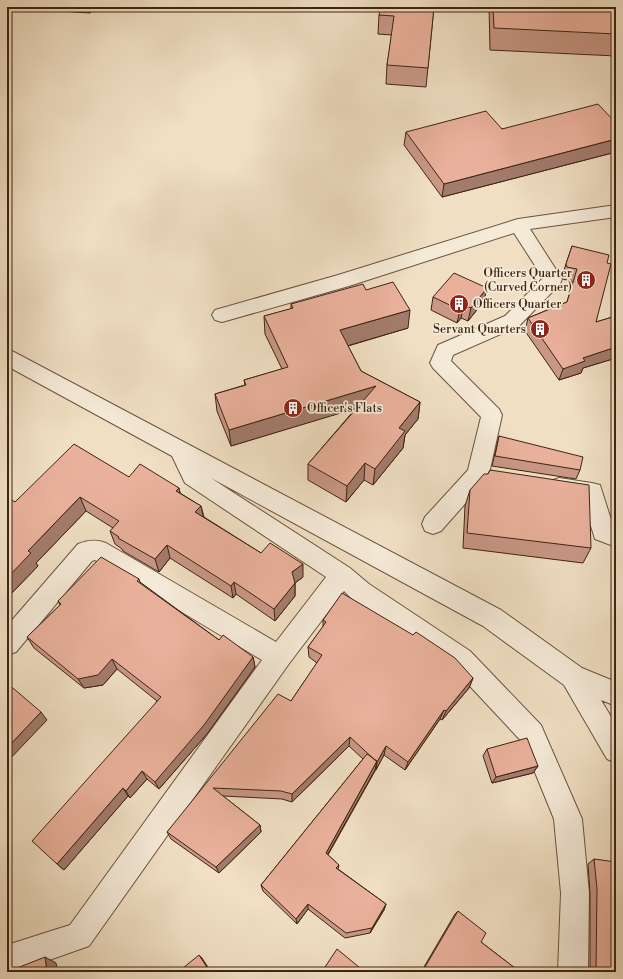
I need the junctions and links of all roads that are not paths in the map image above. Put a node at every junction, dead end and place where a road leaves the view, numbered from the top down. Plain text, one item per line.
1 (616, 211) edge
2 (518, 225) junction
3 (222, 315) dead end
4 (7, 357) edge
5 (179, 449) junction
6 (478, 474) junction
7 (501, 478) edge
8 (539, 484) edge
9 (433, 524) dead end
10 (616, 537) edge
11 (342, 575) junction
12 (7, 644) edge
13 (279, 657) junction
14 (573, 677) junction
15 (616, 694) edge
16 (616, 750) edge
17 (7, 960) edge
18 (573, 972) edge

1 - 2 street
2 - 3 street
2 - 6 street
4 - 5 street
5 - 11 street
5 - 14 street
6 - 7 street
6 - 9 street
8 - 10 street
11 - 13 street
11 - 18 street
12 - 13 street
13 - 17 street
14 - 15 street
14 - 16 street

